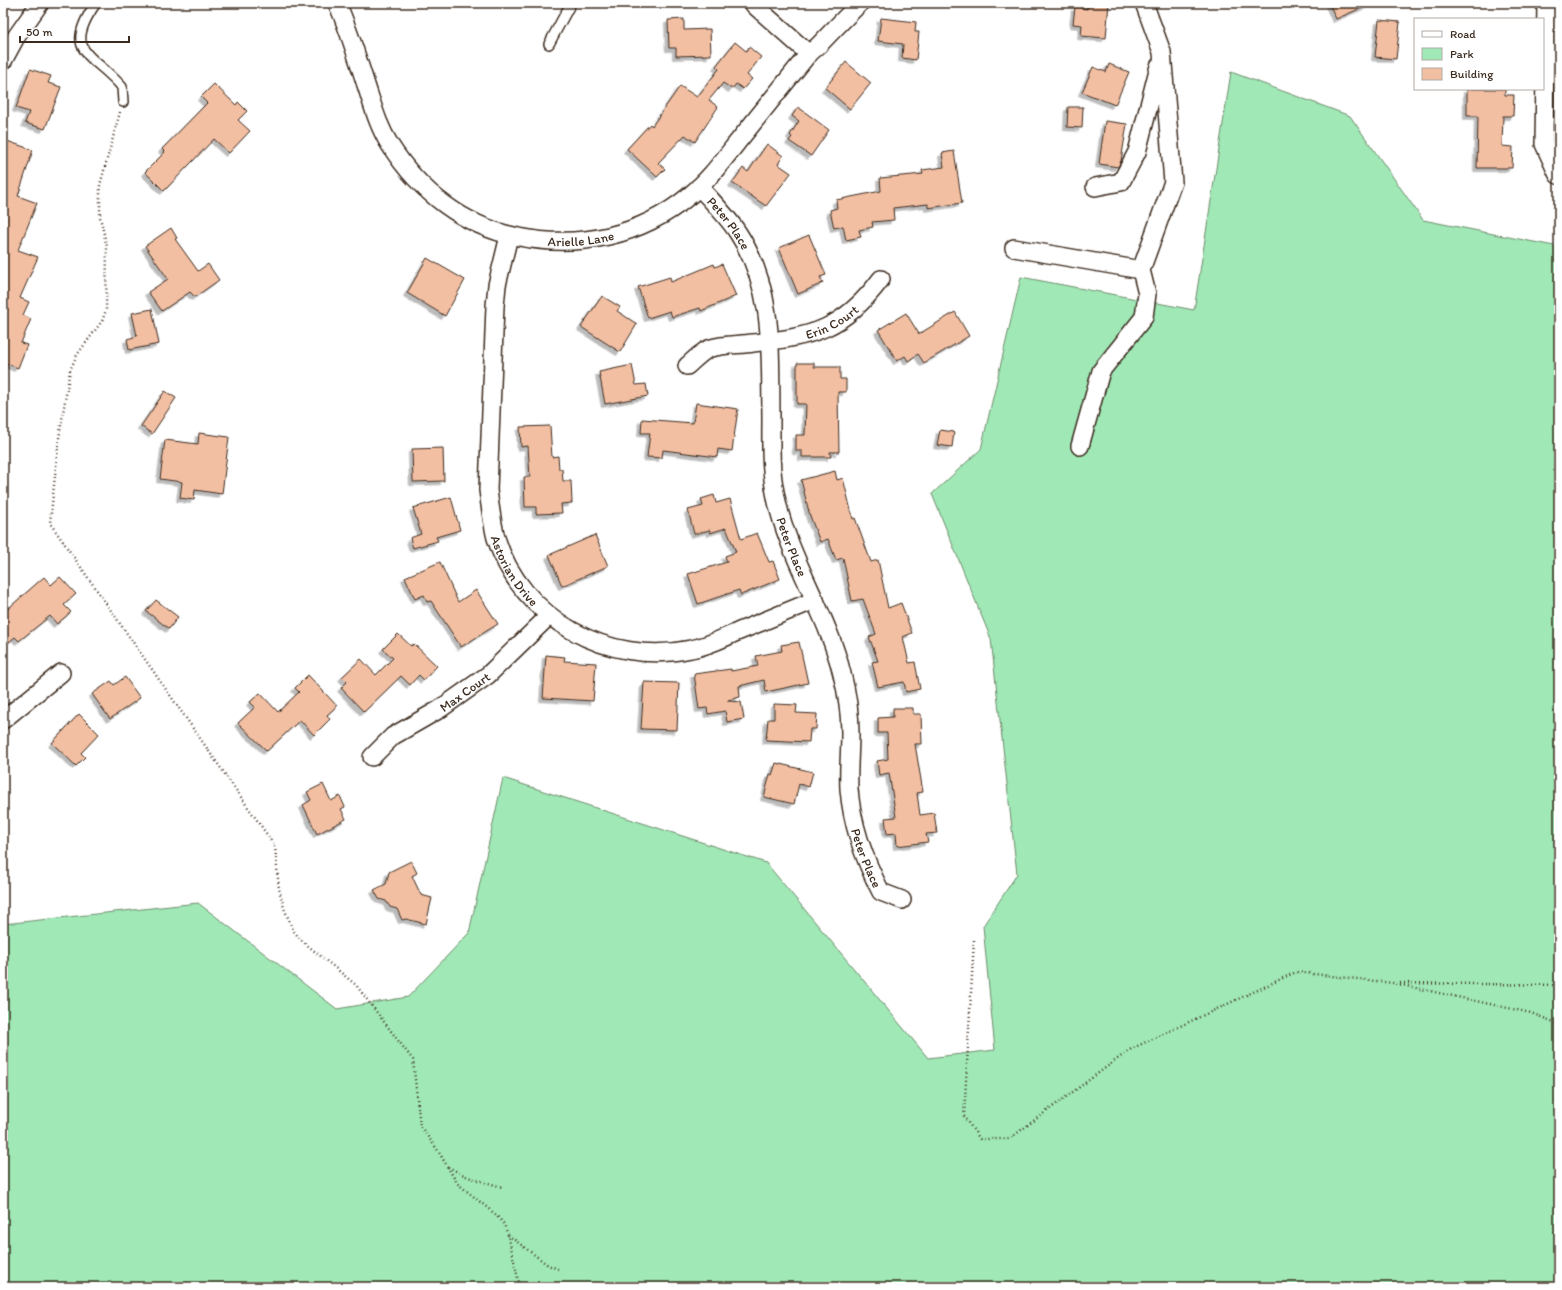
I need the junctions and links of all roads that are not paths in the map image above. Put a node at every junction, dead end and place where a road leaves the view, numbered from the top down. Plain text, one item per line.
1 (40, 3) edge
2 (96, 3) edge
3 (337, 3) edge
4 (571, 3) edge
5 (860, 3) edge
6 (1144, 3) edge
7 (1546, 3) edge
8 (754, 5) dead end
9 (549, 44) dead end
10 (1162, 52) junction
11 (809, 54) junction
12 (3, 61) edge
13 (123, 102) road end
14 (1558, 175) dead end
15 (699, 187) junction
16 (1095, 187) dead end
17 (509, 236) junction
18 (1014, 248) dead end
19 (1141, 270) junction
20 (881, 280) dead end
21 (770, 342) junction
22 (686, 366) dead end
23 (1080, 446) dead end
24 (815, 600) junction
25 (549, 616) junction
26 (61, 673) dead end
27 (3, 720) edge
28 (372, 757) dead end
29 (902, 900) dead end

1 - 12 street
2 - 13 lane
3 - 17 street, Arielle Lane
4 - 9 lane
5 - 11 street, Arielle Lane
6 - 10 street
7 - 14 street
8 - 11 street
10 - 16 street
10 - 19 street
11 - 15 street, Arielle Lane
15 - 17 street, Arielle Lane
15 - 21 street, Peter Place
17 - 25 street, Astorian Drive
18 - 19 street
19 - 23 street
20 - 21 street, Erin Court
21 - 22 street, Erin Court
21 - 24 street, Peter Place
24 - 25 street, Astorian Drive
24 - 29 street, Peter Place
25 - 28 street, Max Court
26 - 27 street

